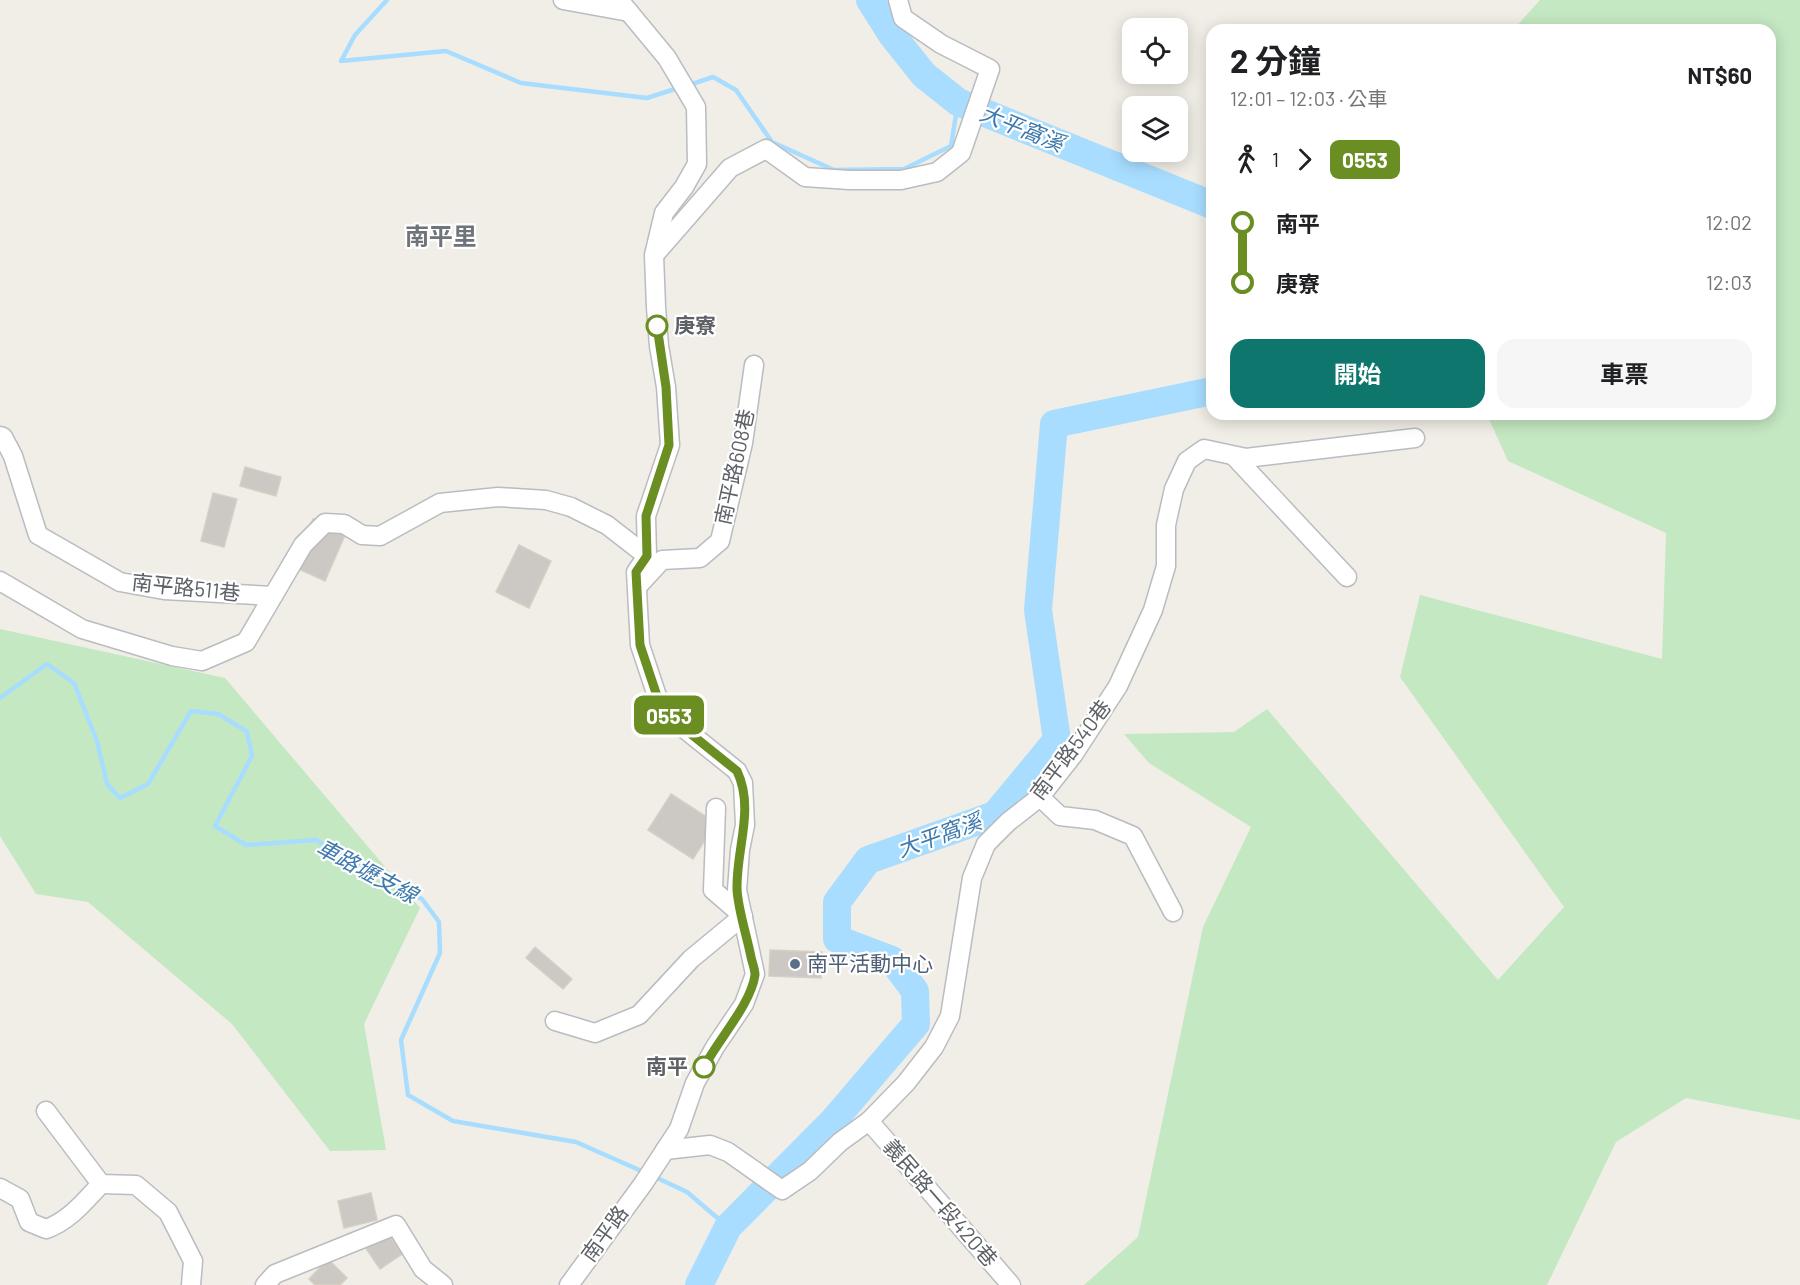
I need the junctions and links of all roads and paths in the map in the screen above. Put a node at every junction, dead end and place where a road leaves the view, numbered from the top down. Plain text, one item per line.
1 (563, 0) edge
2 (898, 0) edge
3 (624, 6) edge
4 (654, 255) junction
5 (754, 365) dead end
6 (0, 436) edge
7 (1415, 438) dead end
8 (1234, 456) junction
9 (647, 556) junction
10 (1347, 578) dead end
11 (0, 581) edge
12 (637, 587) junction
13 (273, 596) junction
14 (1040, 797) junction
15 (716, 808) dead end
16 (1173, 912) dead end
17 (743, 916) junction
18 (555, 1021) dead end
19 (46, 1111) dead end
20 (869, 1121) junction
21 (665, 1150) junction
22 (101, 1184) junction
23 (0, 1188) edge
24 (191, 1285) edge
25 (265, 1285) edge
26 (442, 1285) edge
27 (569, 1285) edge
28 (1011, 1285) edge

1 - 3 street
2 - 4 street
3 - 4 street
4 - 9 street
5 - 12 street, 南平路608巷
6 - 13 street, 南平路511巷
7 - 8 street, 南平路540巷
8 - 10 street
8 - 14 street, 南平路540巷
9 - 12 street
9 - 13 street, 南平路511巷
11 - 13 street, 南平路511巷
12 - 17 street
14 - 16 street
14 - 20 street, 南平路540巷
15 - 17 street
17 - 18 street
17 - 21 street
19 - 22 street
20 - 21 street, 南平路540巷
20 - 28 street, 義民路一段420巷
21 - 27 street, 南平路
22 - 23 street
22 - 24 street
25 - 26 street

